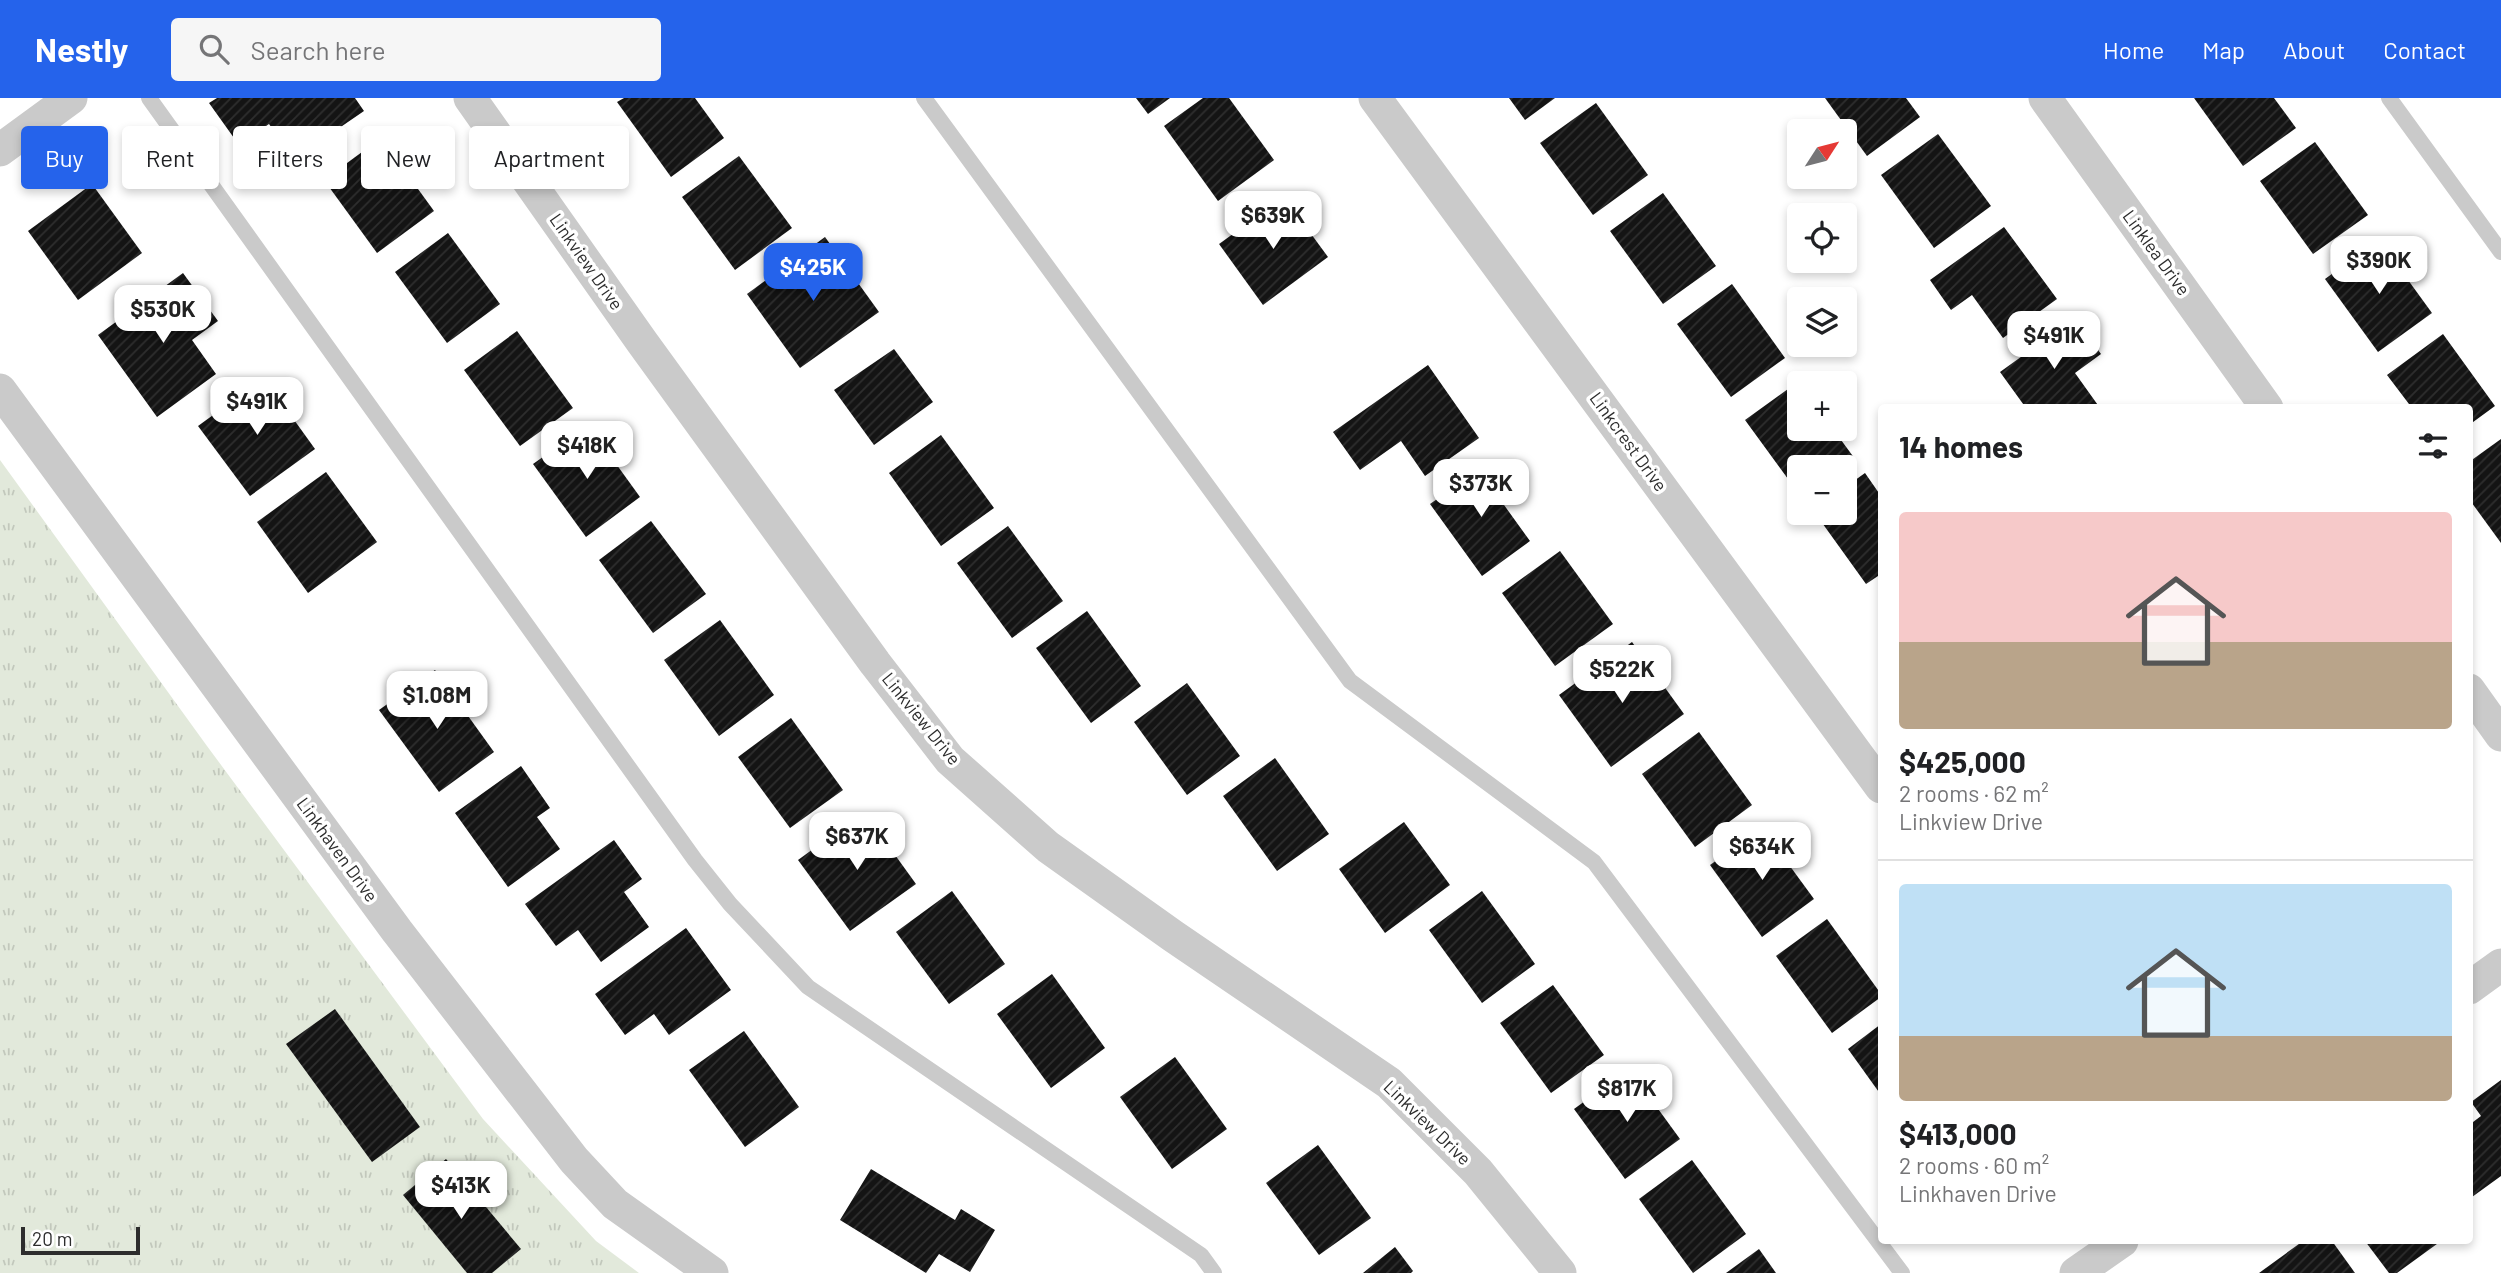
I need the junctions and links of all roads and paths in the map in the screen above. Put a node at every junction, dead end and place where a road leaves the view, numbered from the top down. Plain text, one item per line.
1 (71, 98) edge
2 (149, 98) edge
3 (470, 98) edge
4 (925, 98) edge
5 (1375, 98) edge
6 (2045, 98) edge
7 (2389, 98) edge
8 (0, 150) edge
9 (2501, 252) edge
10 (0, 390) edge
11 (2264, 404) edge
12 (2473, 696) edge
13 (2501, 735) edge
14 (1878, 783) edge
15 (2501, 965) edge
16 (2473, 985) edge
17 (1878, 1241) edge
18 (1880, 1244) edge
19 (2118, 1244) edge
20 (712, 1273) edge
21 (1214, 1273) edge
22 (1560, 1273) edge
23 (1902, 1273) edge
24 (2076, 1273) edge

1 - 8 street
2 - 21 lane
3 - 22 street, Linkview Drive
4 - 17 lane
5 - 14 street, Linkcrest Drive
6 - 11 street, Linklea Drive
7 - 9 lane
10 - 20 street, Linkhaven Drive
12 - 13 street
15 - 16 street
18 - 23 lane
19 - 24 street

